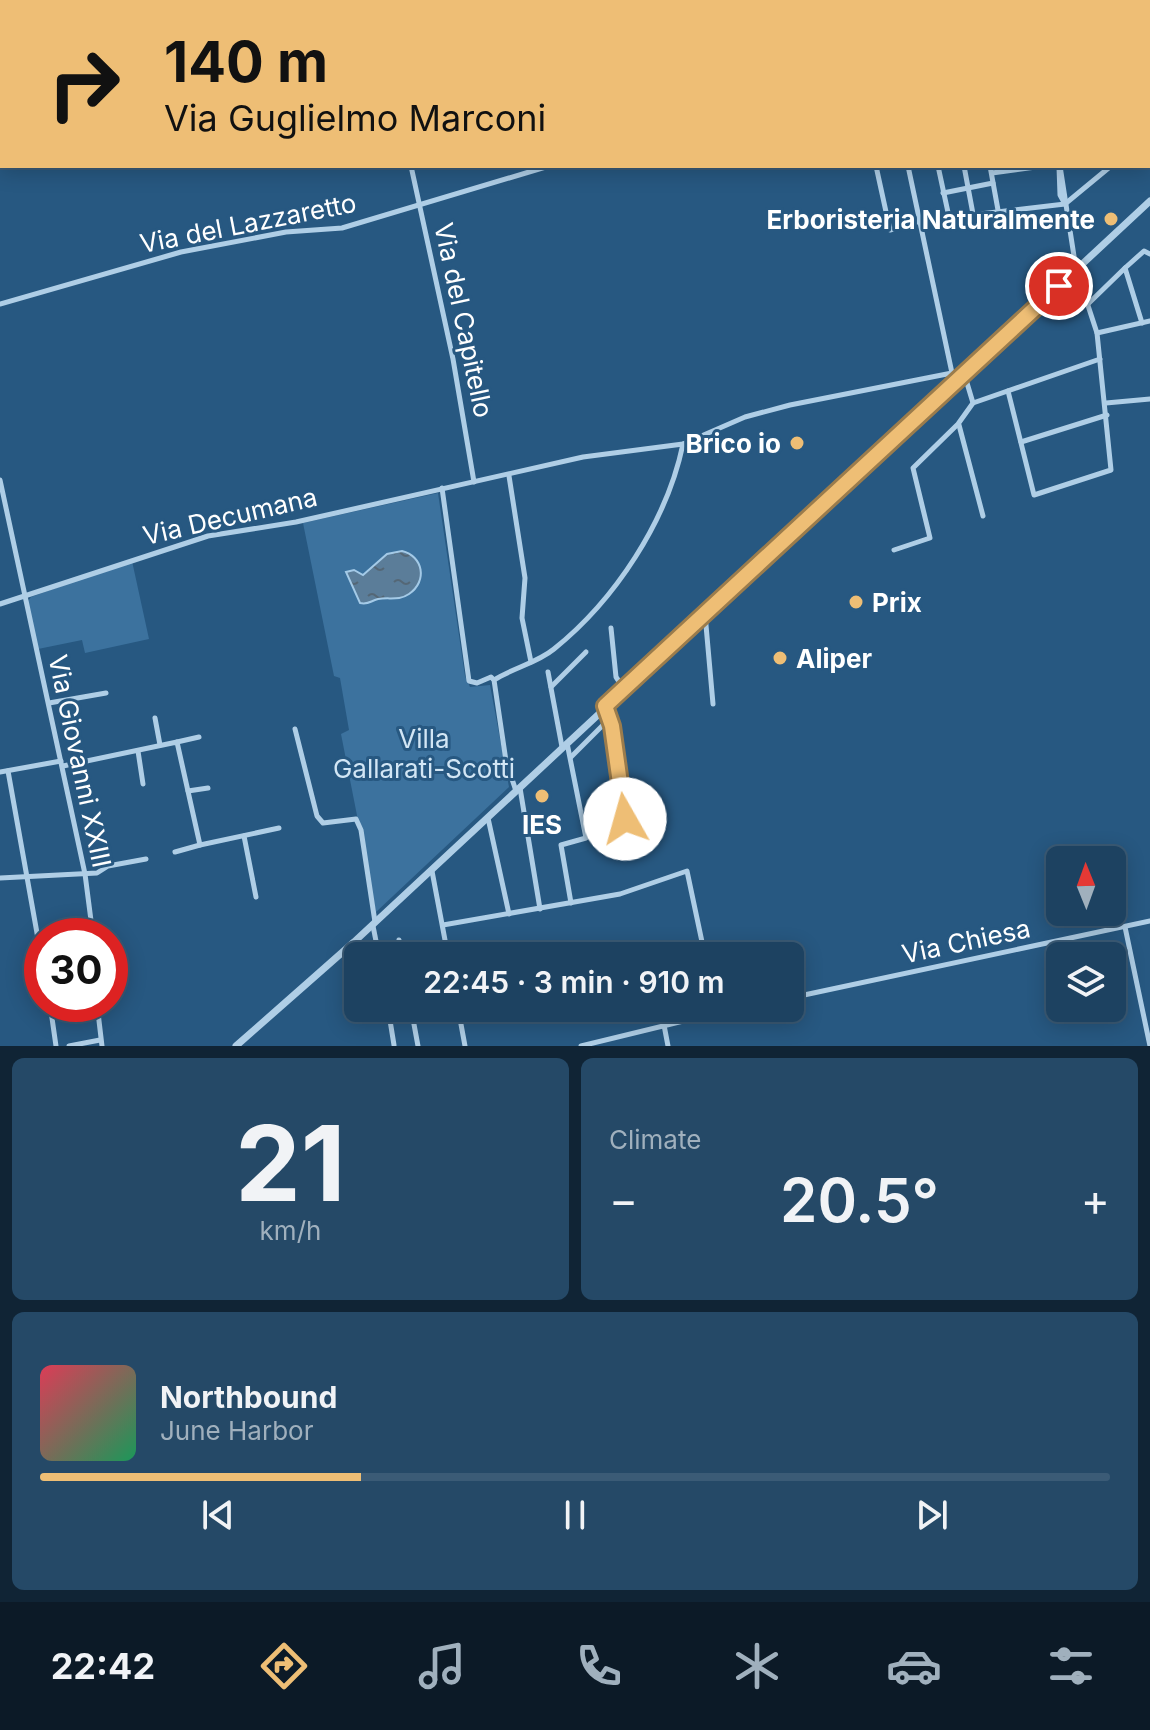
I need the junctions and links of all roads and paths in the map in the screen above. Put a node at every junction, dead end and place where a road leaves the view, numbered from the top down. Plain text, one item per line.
1 (411, 168) edge
2 (542, 168) edge
3 (876, 168) edge
4 (908, 168) edge
5 (938, 168) edge
6 (964, 168) edge
7 (1017, 168) edge
8 (1059, 168) edge
9 (1109, 168) edge
10 (991, 170) edge
11 (993, 183) junction
12 (969, 188) junction
13 (943, 193) junction
14 (1150, 201) edge
15 (419, 203) junction
16 (1065, 204) junction
17 (998, 210) junction
18 (973, 214) junction
19 (949, 217) junction
20 (920, 221) junction
21 (1150, 254) edge
22 (1125, 268) junction
23 (1076, 269) junction
24 (1089, 303) junction
25 (0, 304) edge
26 (1150, 321) edge
27 (1142, 323) junction
28 (1097, 333) junction
29 (1100, 359) junction
30 (958, 374) junction
31 (1008, 391) junction
32 (1150, 399) edge
33 (973, 403) junction
34 (1106, 403) junction
35 (1107, 415) junction
36 (958, 424) junction
37 (1021, 442) junction
38 (683, 444) junction
39 (509, 476) junction
40 (0, 480) edge
41 (474, 482) junction
42 (442, 488) junction
43 (983, 516) dead end
44 (894, 550) dead end
45 (24, 595) junction
46 (0, 604) edge
47 (705, 614) junction
48 (611, 628) dead end
49 (586, 652) dead end
50 (531, 662) junction
51 (548, 672) dead end
52 (494, 680) junction
53 (551, 688) junction
54 (624, 689) junction
55 (106, 693) dead end
56 (49, 703) junction
57 (713, 704) dead end
58 (605, 706) junction
59 (155, 718) dead end
60 (610, 718) junction
61 (295, 729) dead end
62 (199, 737) dead end
63 (177, 742) junction
64 (160, 745) junction
65 (564, 745) junction
66 (140, 750) junction
67 (571, 757) junction
68 (62, 763) junction
69 (8, 771) junction
70 (0, 772) edge
71 (143, 784) dead end
72 (208, 788) dead end
73 (518, 789) junction
74 (188, 791) junction
75 (488, 817) junction
76 (279, 828) dead end
77 (244, 836) junction
78 (627, 843) dead end
79 (200, 845) junction
80 (175, 852) dead end
81 (146, 859) dead end
82 (432, 869) junction
83 (85, 874) junction
84 (27, 875) junction
85 (0, 878) edge
86 (256, 897) dead end
87 (571, 903) junction
88 (540, 909) junction
89 (509, 914) junction
90 (34, 918) edge
91 (91, 918) edge
92 (1150, 921) edge
93 (374, 923) junction
94 (443, 925) junction
95 (1125, 927) junction
96 (377, 942) edge
97 (446, 942) edge
98 (702, 942) edge
99 (804, 995) edge
100 (53, 1022) edge
101 (99, 1022) edge
102 (390, 1022) edge
103 (414, 1022) edge
104 (461, 1022) edge
105 (677, 1022) edge
106 (664, 1025) junction
107 (101, 1043) edge
108 (394, 1045) edge
109 (56, 1046) edge
110 (69, 1046) edge
111 (236, 1046) edge
112 (418, 1046) edge
113 (465, 1046) edge
114 (581, 1046) edge
115 (668, 1046) edge
116 (1150, 1046) edge

1 - 15 street, Via del Capitello
2 - 15 street, Via del Lazzaretto
3 - 20 street
4 - 20 street
5 - 13 street
6 - 12 street
7 - 10 street
8 - 16 street
9 - 16 street
10 - 11 street
11 - 12 street
11 - 17 street
12 - 13 street
12 - 18 street
13 - 19 street
14 - 23 street
15 - 25 street, Via del Lazzaretto
15 - 41 street, Via del Capitello
16 - 17 street
16 - 23 street
17 - 18 street
18 - 19 street
19 - 20 street
20 - 30 street
21 - 22 street
22 - 24 street
22 - 27 street
23 - 24 street
23 - 30 street
24 - 28 street
26 - 27 street
27 - 28 street
28 - 29 street
29 - 31 street
29 - 34 street
30 - 33 street
30 - 38 street, Via Decumana
30 - 47 street
31 - 33 street
31 - 37 street
32 - 34 street
33 - 36 street
34 - 35 street
35 - 37 street
35 - 37 street
36 - 43 street
36 - 44 street
38 - 39 street, Via Decumana
38 - 50 street
39 - 41 street, Via Decumana
39 - 50 street
40 - 45 street, Via Giovanni XXIII
41 - 42 street, Via Decumana
42 - 45 street, Via Decumana
42 - 52 street
45 - 46 street, Via Decumana
45 - 56 street, Via Giovanni XXIII
47 - 54 street
47 - 57 street
48 - 54 street
49 - 53 street
50 - 52 street
51 - 53 street
52 - 73 street
53 - 65 street
54 - 58 street
55 - 56 street
56 - 68 street, Via Giovanni XXIII
58 - 60 street
58 - 65 street
59 - 64 street
60 - 67 street
60 - 78 street
61 - 93 street
62 - 63 street
63 - 64 street
63 - 74 street
64 - 66 street
65 - 67 street
65 - 73 street
66 - 68 street
66 - 71 street
67 - 87 street
68 - 69 street
68 - 83 street, Via Giovanni XXIII
69 - 70 street
69 - 84 street
72 - 74 street
73 - 75 street
73 - 88 street
74 - 79 street
75 - 82 street
75 - 89 street
76 - 77 street
77 - 79 street
77 - 86 street
79 - 80 street
81 - 83 street
82 - 93 street
82 - 94 street
83 - 84 street
83 - 91 street, Via Giovanni XXIII
84 - 85 street
84 - 90 street
87 - 88 street
87 - 98 street
88 - 89 street
89 - 94 street
92 - 95 street, Via Chiesa
93 - 96 street
93 - 111 street
94 - 97 street
95 - 99 street, Via Chiesa
95 - 116 street
100 - 109 street
101 - 107 street
102 - 108 street
103 - 112 street
104 - 113 street
105 - 106 street
106 - 114 street
106 - 115 street
107 - 110 street

